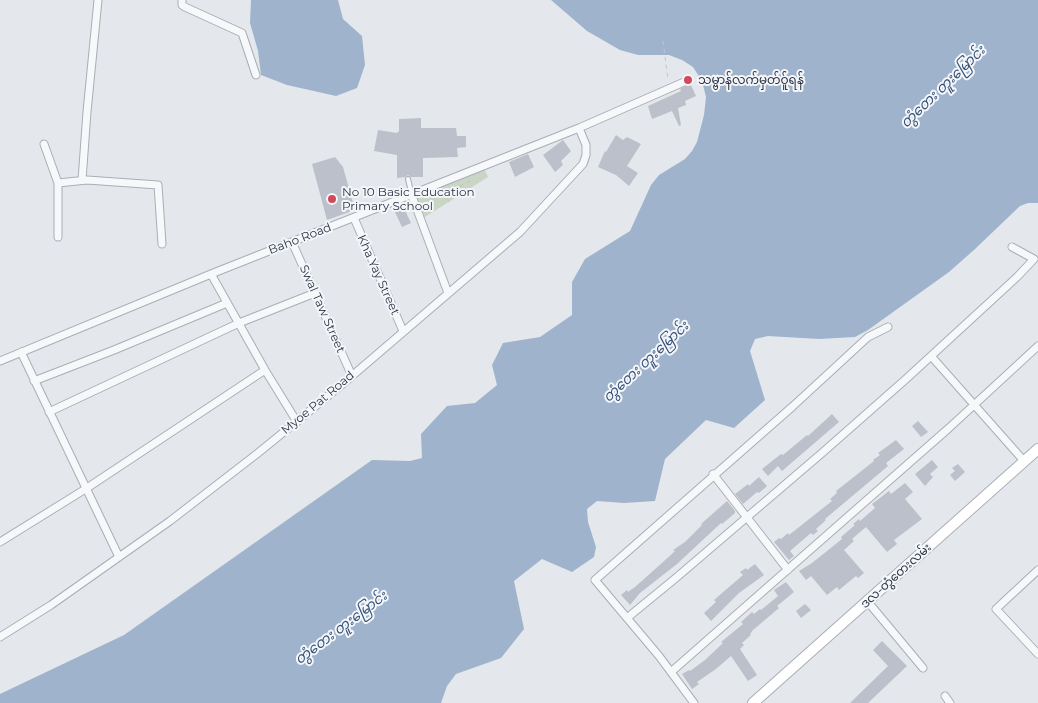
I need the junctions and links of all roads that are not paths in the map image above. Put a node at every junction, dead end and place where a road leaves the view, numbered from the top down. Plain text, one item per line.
1 (98, 0) edge
2 (182, 0) edge
3 (256, 75) dead end
4 (684, 82) dead end
5 (579, 128) junction
6 (44, 144) dead end
7 (408, 179) dead end
8 (82, 180) junction
9 (58, 183) junction
10 (412, 196) junction
11 (354, 218) junction
12 (58, 237) dead end
13 (292, 242) junction
14 (162, 244) dead end
15 (1012, 247) dead end
16 (211, 274) junction
17 (314, 293) junction
18 (448, 294) junction
19 (227, 303) junction
20 (239, 323) junction
21 (888, 327) dead end
22 (403, 331) junction
23 (1038, 346) edge
24 (21, 352) junction
25 (931, 356) junction
26 (0, 361) edge
27 (265, 370) junction
28 (352, 376) junction
29 (34, 380) junction
30 (974, 405) junction
31 (49, 412) junction
32 (296, 422) junction
33 (1038, 449) edge
34 (1024, 461) junction
35 (713, 474) junction
36 (87, 488) junction
37 (747, 517) junction
38 (0, 542) edge
39 (120, 557) junction
40 (788, 570) junction
41 (1038, 570) edge
42 (868, 602) junction
43 (627, 618) junction
44 (0, 636) edge
45 (1038, 654) edge
46 (923, 668) dead end
47 (671, 672) junction
48 (945, 696) dead end
49 (694, 703) edge
50 (753, 703) edge
51 (950, 703) edge

1 - 8 street
2 - 3 street
4 - 5 street, Baho Road
5 - 10 street, Baho Road
5 - 18 street, Myoe Pat Road
6 - 9 street
7 - 10 lane
8 - 9 street
8 - 14 street
9 - 12 street
10 - 11 street, Baho Road
10 - 18 street
11 - 13 street, Baho Road
11 - 22 street, Kha Yay Street
13 - 16 street, Baho Road
13 - 17 street, Swal Taw Street
15 - 25 street
16 - 19 street
16 - 24 street, Baho Road
17 - 20 street
17 - 28 street, Swal Taw Street
18 - 22 street, Myoe Pat Road
19 - 20 street
19 - 29 street
20 - 27 street
20 - 31 street
21 - 35 street
22 - 28 street, Myoe Pat Road
23 - 30 street
24 - 26 street, Baho Road
24 - 29 street
25 - 30 street
25 - 37 street
27 - 32 street
27 - 36 street
28 - 32 street, Myoe Pat Road
29 - 31 street
30 - 34 street
30 - 40 street
31 - 36 street
32 - 39 street, Myoe Pat Road
33 - 34 main road, ဒလ-တွံတေးလမ်း
34 - 42 main road, ဒလ-တွံတေးလမ်း
35 - 37 street
35 - 43 street
36 - 38 street
36 - 39 street
37 - 40 street
37 - 43 street
39 - 44 street, Myoe Pat Road
40 - 47 street
41 - 45 street
42 - 46 street
42 - 50 main road, ဒလ-တွံတေးလမ်း
43 - 47 street
47 - 49 street
48 - 51 street

